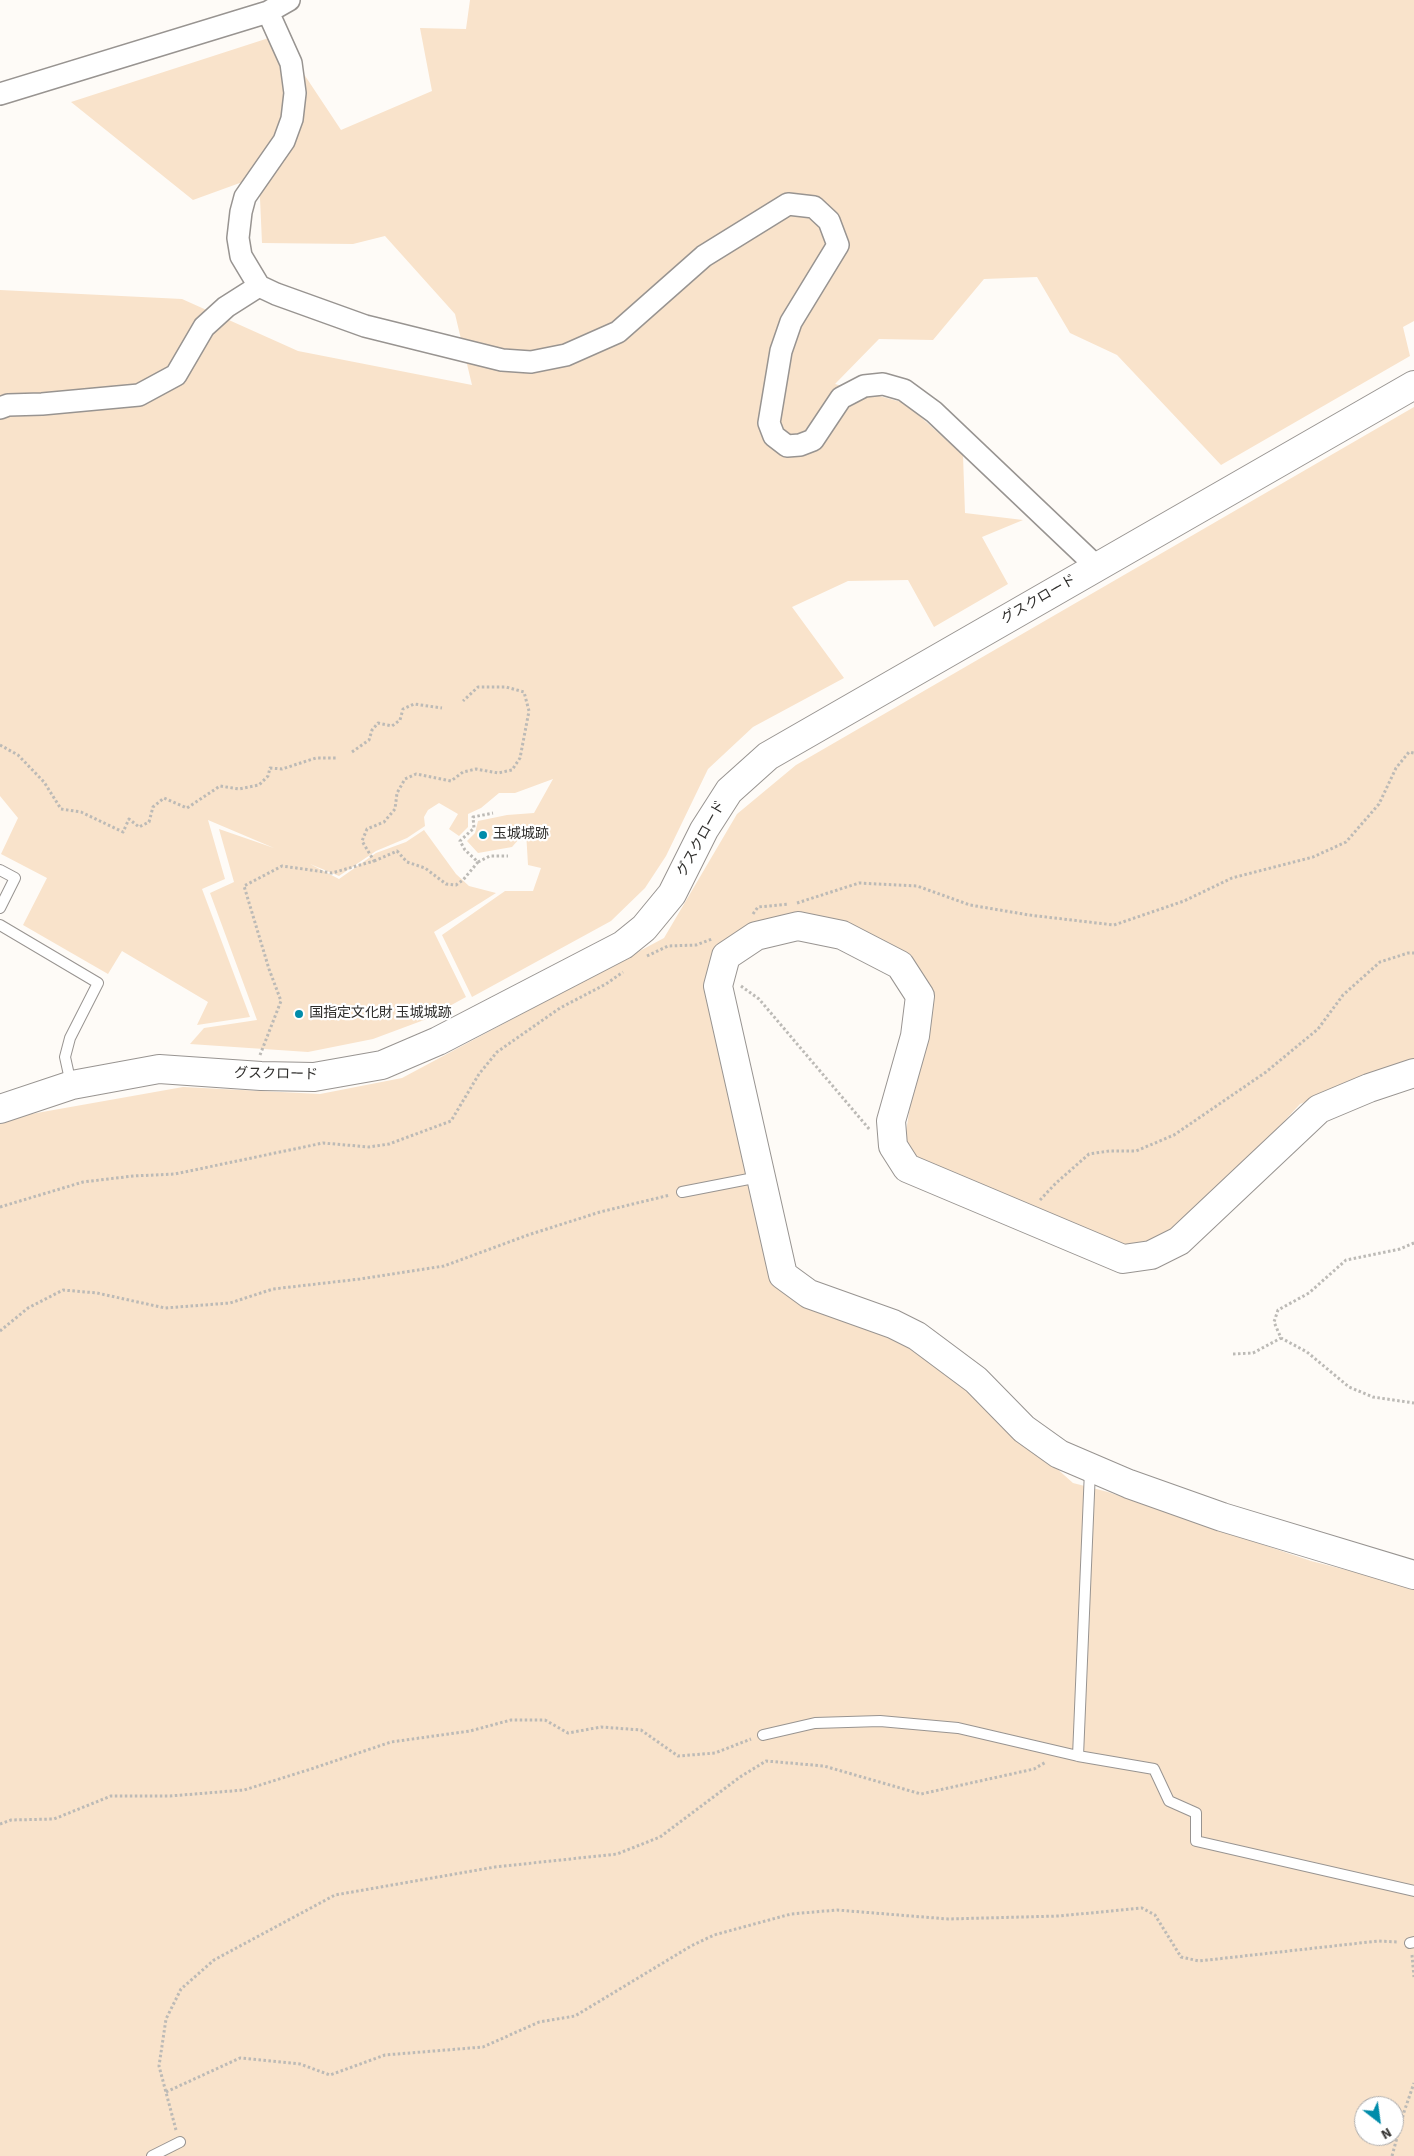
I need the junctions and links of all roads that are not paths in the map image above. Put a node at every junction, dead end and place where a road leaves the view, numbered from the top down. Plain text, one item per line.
1 (289, 0) edge
2 (268, 12) junction
3 (0, 94) edge
4 (259, 286) junction
5 (1414, 386) edge
6 (0, 408) edge
7 (1096, 566) junction
8 (0, 870) edge
9 (0, 908) edge
10 (0, 925) edge
11 (1414, 1073) edge
12 (72, 1085) junction
13 (0, 1109) edge
14 (760, 1177) junction
15 (682, 1192) road end
16 (1090, 1467) junction
17 (1414, 1575) edge
18 (763, 1735) road end
19 (1078, 1756) junction
20 (1414, 1891) edge
21 (180, 2142) road end
22 (152, 2156) edge

1 - 2 street
2 - 3 street
2 - 4 street
4 - 6 street
4 - 7 street
5 - 7 street, グスクロード
7 - 12 street, グスクロード
8 - 9 lane
10 - 12 lane
11 - 14 street
12 - 13 street, グスクロード
14 - 15 lane
14 - 16 street
16 - 17 street
16 - 19 lane
18 - 19 lane
19 - 20 lane
21 - 22 lane

